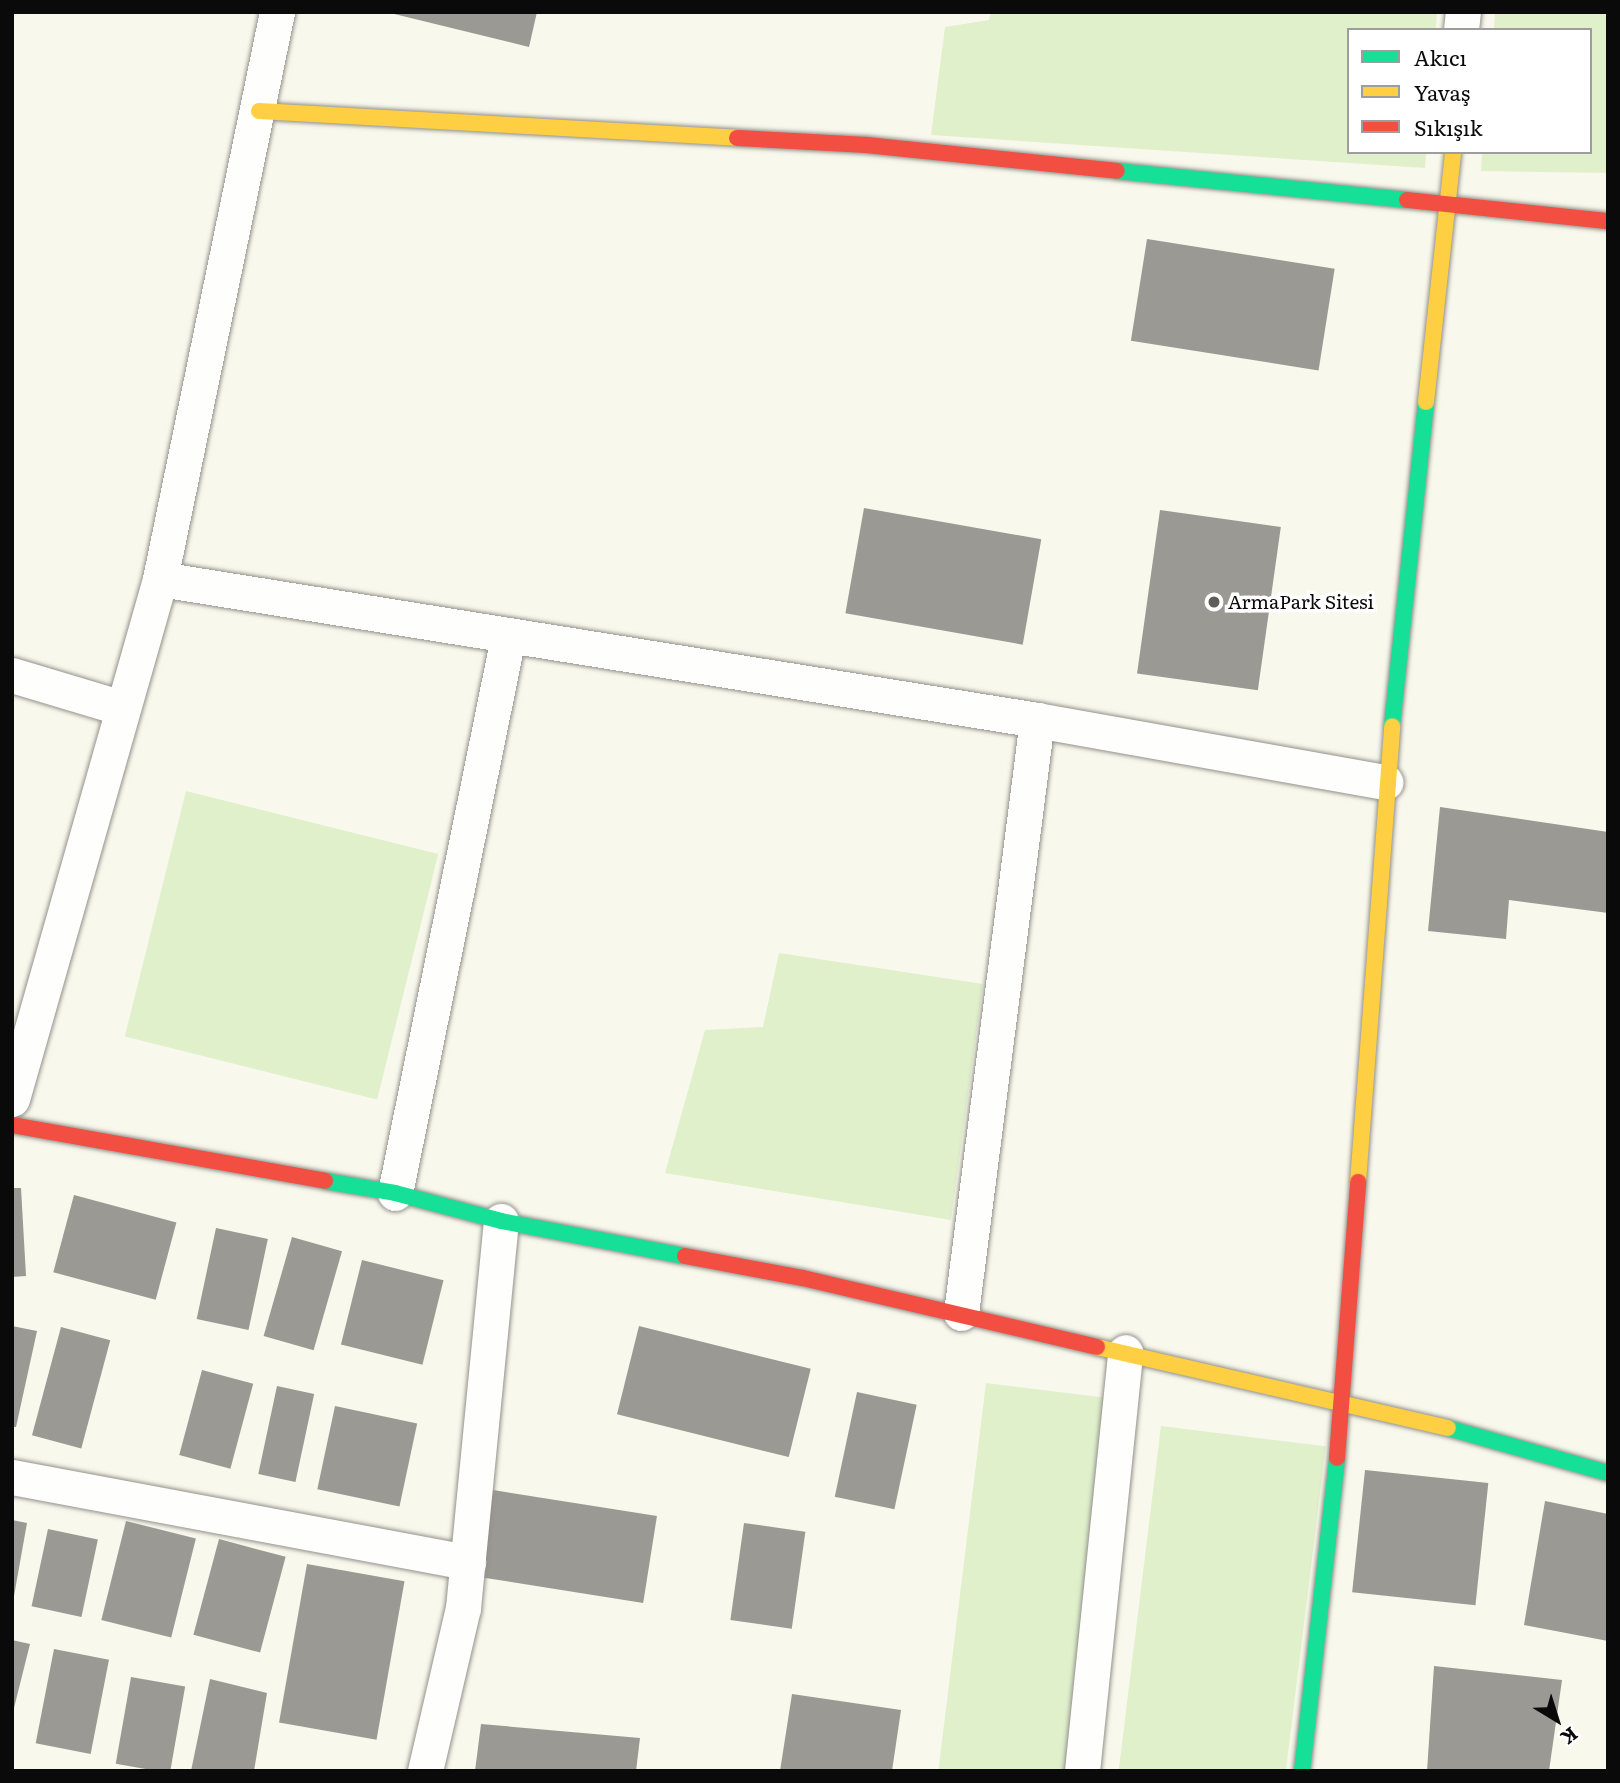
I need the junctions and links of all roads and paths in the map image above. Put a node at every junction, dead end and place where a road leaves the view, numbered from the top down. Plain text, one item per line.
1 (277, 12) edge
2 (259, 111) junction
3 (1453, 154) edge
4 (1450, 207) junction
5 (1608, 221) edge
6 (160, 579) junction
7 (508, 637) junction
8 (12, 675) edge
9 (122, 708) junction
10 (1037, 720) junction
11 (1386, 782) junction
12 (12, 1099) edge
13 (12, 1125) edge
14 (395, 1193) junction
15 (500, 1221) junction
16 (961, 1313) junction
17 (1125, 1352) junction
18 (1343, 1403) junction
19 (1608, 1473) edge
20 (12, 1477) edge
21 (468, 1562) junction
22 (425, 1771) edge
23 (1082, 1771) edge
24 (1302, 1771) edge

1 - 2 street
2 - 4 street
2 - 6 street
3 - 4 street
4 - 5 street
4 - 11 street
6 - 7 street
6 - 9 street
7 - 10 street
7 - 14 street
8 - 9 street
9 - 12 street
10 - 11 street
10 - 16 street
11 - 18 street
13 - 14 street
14 - 15 street
15 - 16 street
15 - 21 street
16 - 17 street
17 - 18 street
17 - 23 street
18 - 19 street
18 - 24 street
20 - 21 street
21 - 22 street

